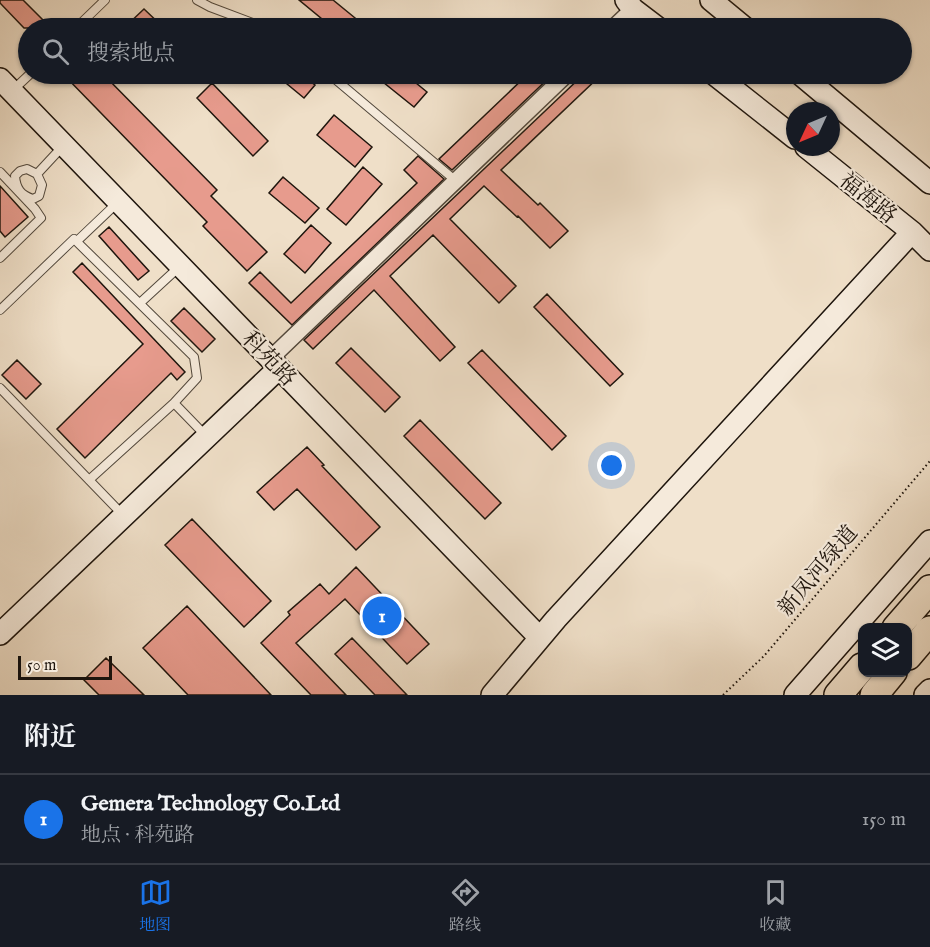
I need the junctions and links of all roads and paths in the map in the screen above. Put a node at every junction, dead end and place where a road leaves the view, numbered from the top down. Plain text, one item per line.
1 (105, 0) edge
2 (196, 0) edge
3 (711, 0) edge
4 (629, 5) edge
5 (86, 18) edge
6 (239, 18) edge
7 (620, 18) edge
8 (645, 18) edge
9 (733, 18) edge
10 (341, 84) edge
11 (557, 84) edge
12 (727, 84) edge
13 (812, 84) edge
14 (6, 85) edge
15 (786, 131) edge
16 (64, 144) junction
17 (817, 156) edge
18 (0, 172) edge
19 (37, 174) junction
20 (456, 181) junction
21 (930, 183) edge
22 (23, 196) junction
23 (118, 201) junction
24 (912, 232) junction
25 (77, 242) junction
26 (930, 250) edge
27 (0, 258) edge
28 (180, 266) junction
29 (140, 303) junction
30 (0, 310) edge
31 (275, 363) junction
32 (0, 387) edge
33 (174, 403) junction
34 (207, 437) junction
35 (930, 461) edge
36 (89, 480) junction
37 (123, 515) junction
38 (930, 541) edge
39 (930, 589) edge
40 (900, 623) edge
41 (930, 630) edge
42 (0, 634) edge
43 (540, 638) junction
44 (912, 651) edge
45 (858, 672) edge
46 (889, 677) edge
47 (930, 690) edge
48 (492, 695) edge
49 (723, 695) edge
50 (795, 695) edge
51 (838, 695) edge
52 (874, 695) edge
53 (926, 695) edge

1 - 5 lane
2 - 6 lane
3 - 9 street
4 - 7 street
4 - 8 street
10 - 20 lane
11 - 20 street
12 - 15 street
13 - 21 street
14 - 16 street, 科苑路
16 - 19 lane
16 - 23 street, 科苑路
17 - 24 street, 福海路
18 - 22 lane
19 - 22 lane
19 - 22 lane
20 - 31 street
22 - 27 lane
23 - 25 lane
23 - 28 street, 科苑路
24 - 26 street, 福海路
24 - 43 street
25 - 29 lane
25 - 30 lane
28 - 29 lane
28 - 31 street, 科苑路
29 - 33 lane
31 - 34 street
31 - 43 street, 科苑路
32 - 36 lane
33 - 34 lane
33 - 36 lane
34 - 37 street
35 - 49 path, 新凤河绿道
36 - 37 lane
37 - 42 street
38 - 50 street
39 - 40 highway
41 - 44 highway
43 - 48 street
45 - 51 highway
46 - 52 highway
47 - 53 street

